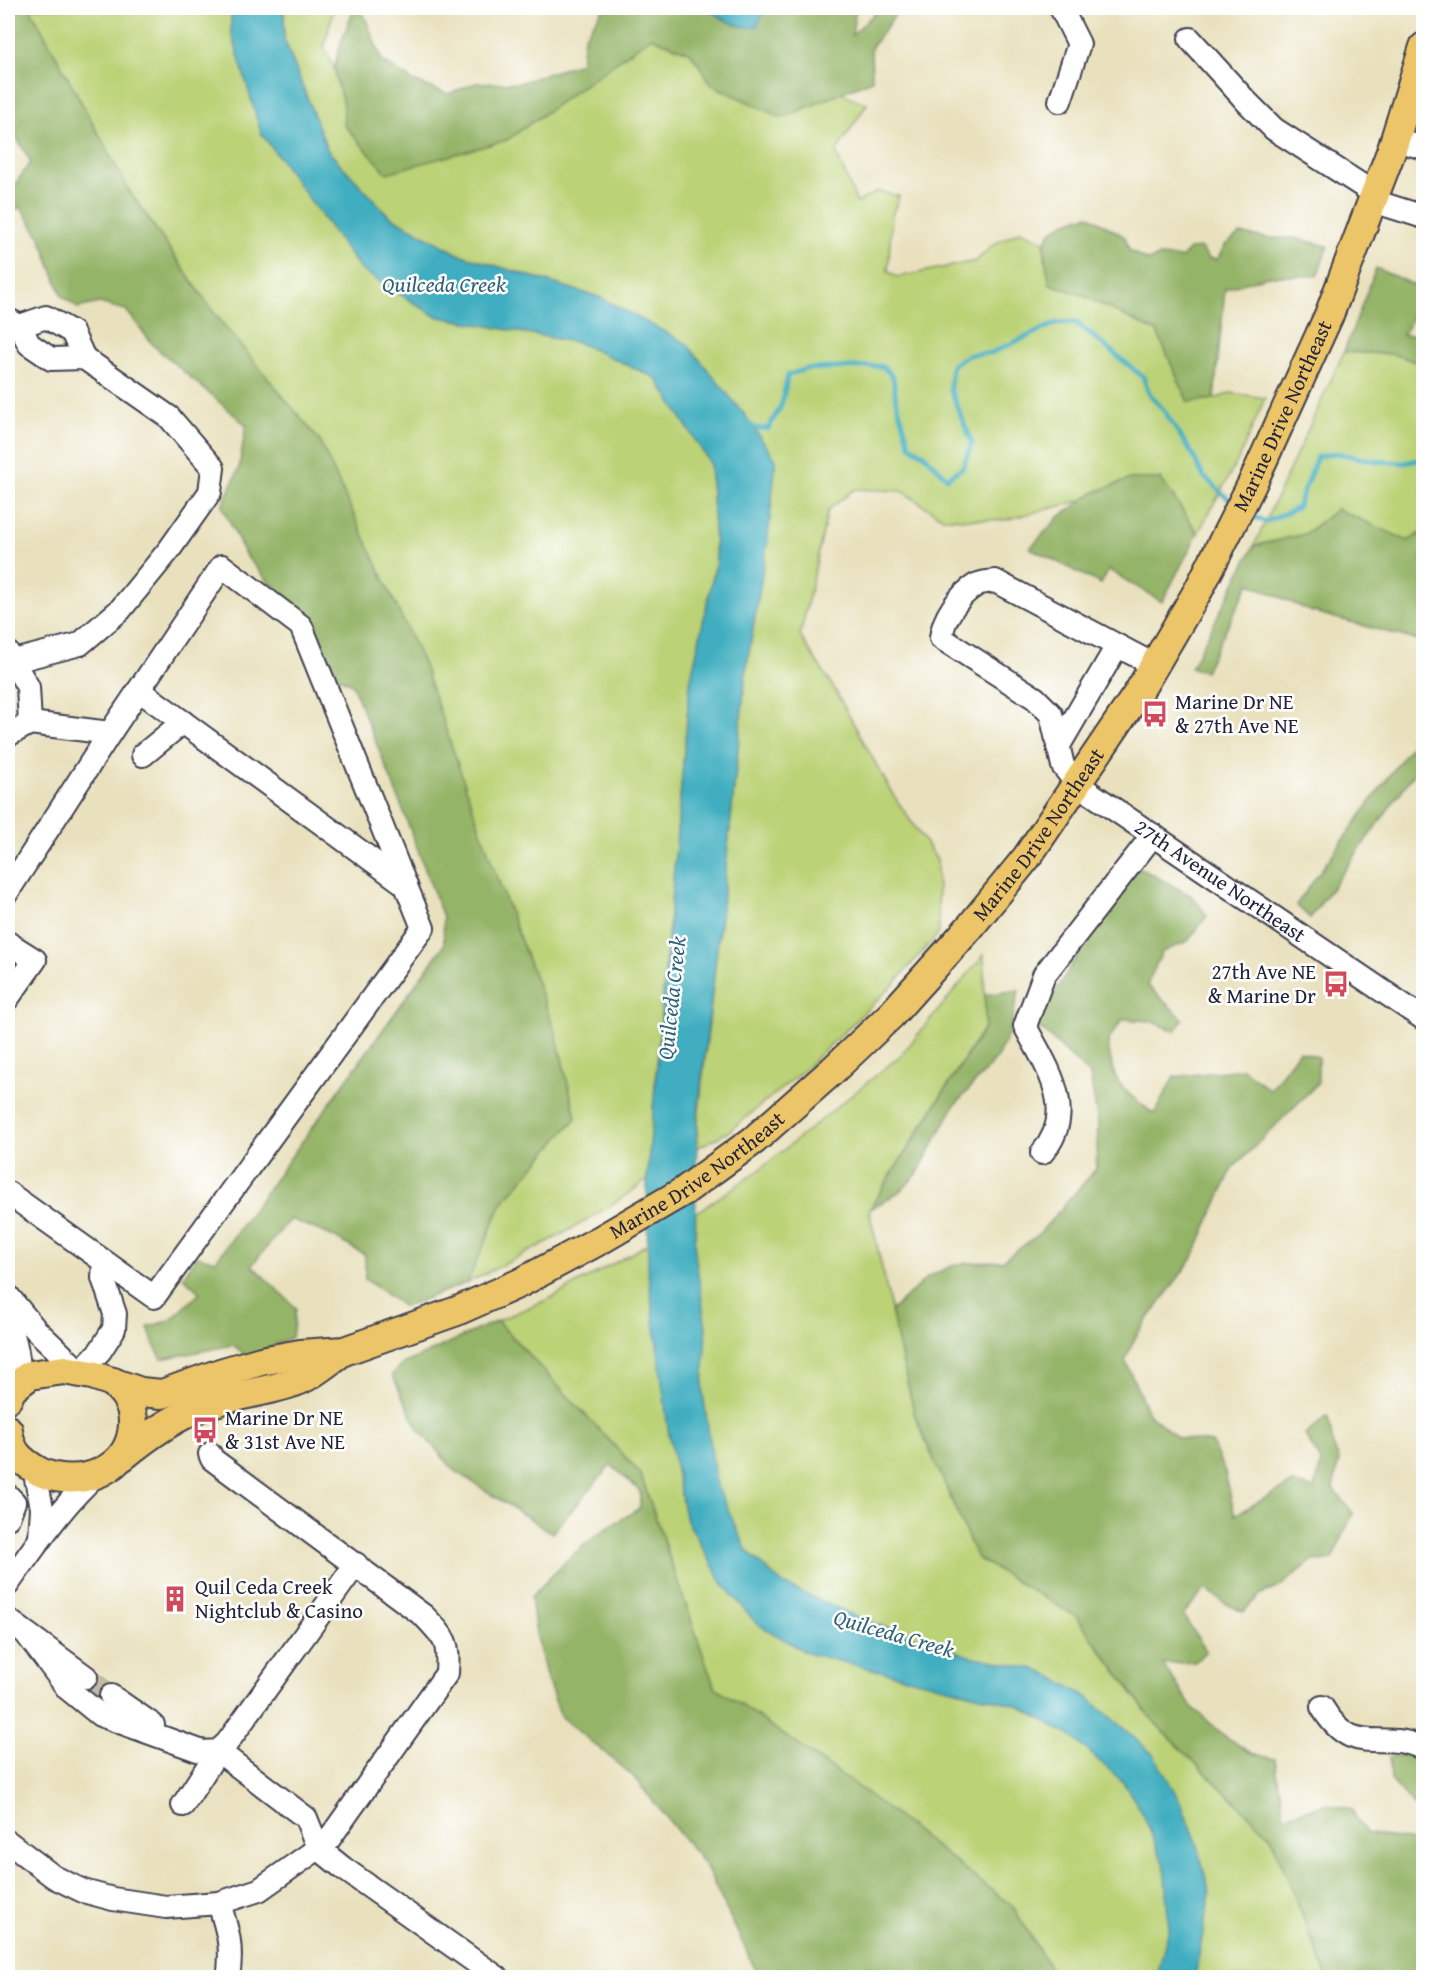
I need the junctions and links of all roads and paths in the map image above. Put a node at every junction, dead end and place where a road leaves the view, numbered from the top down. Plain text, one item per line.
1 (1061, 8) edge
2 (1190, 39) dead end
3 (1424, 47) edge
4 (1060, 101) dead end
5 (1395, 140) junction
6 (1424, 148) edge
7 (1374, 198) junction
8 (1424, 217) edge
9 (14, 323) edge
10 (84, 358) junction
11 (1117, 646) junction
12 (10, 657) edge
13 (1154, 665) junction
14 (139, 690) junction
15 (183, 722) junction
16 (30, 723) junction
17 (110, 733) junction
18 (8, 735) edge
19 (1058, 747) junction
20 (143, 755) dead end
21 (1077, 784) junction
22 (1153, 835) junction
23 (406, 885) junction
24 (8, 891) edge
25 (8, 943) edge
26 (9, 995) edge
27 (1424, 1019) edge
28 (1042, 1153) dead end
29 (8, 1193) edge
30 (104, 1262) junction
31 (8, 1296) edge
32 (8, 1322) edge
33 (344, 1351) junction
34 (81, 1372) junction
35 (113, 1382) junction
36 (12, 1390) edge
37 (8, 1430) edge
38 (210, 1454) dead end
39 (122, 1457) junction
40 (21, 1460) edge
41 (98, 1473) junction
42 (8, 1496) edge
43 (8, 1518) edge
44 (40, 1539) junction
45 (356, 1564) junction
46 (8, 1584) edge
47 (8, 1620) edge
48 (28, 1636) junction
49 (86, 1677) tunnel mouth
50 (111, 1696) tunnel mouth
51 (1322, 1707) dead end
52 (173, 1740) junction
53 (1424, 1749) edge
54 (218, 1751) junction
55 (183, 1806) dead end
56 (8, 1842) edge
57 (318, 1848) junction
58 (219, 1903) junction
59 (228, 1977) edge
60 (498, 1977) edge

1 - 4 street
2 - 7 street
3 - 5 main road, Marine Drive Northeast
5 - 6 street
5 - 7 main road, Marine Drive Northeast
7 - 8 street
7 - 13 main road, Marine Drive Northeast
9 - 10 street
9 - 10 street
10 - 12 street
11 - 13 street
11 - 19 street
11 - 19 street
12 - 16 street
13 - 21 main road, Marine Drive Northeast
14 - 15 street
14 - 17 street
14 - 23 street
15 - 20 street
15 - 23 street
16 - 17 street
16 - 18 street
17 - 24 street
19 - 21 street
21 - 22 street, 27th Avenue Northeast
21 - 33 main road, Marine Drive Northeast
22 - 27 street, 27th Avenue Northeast
22 - 28 street
23 - 30 street
25 - 26 street
29 - 30 street
30 - 34 street
31 - 34 street
32 - 36 street
33 - 35 main road, Marine Drive Northeast
33 - 39 main road, Marine Drive Northeast
34 - 35 main road, Marine Drive Northeast
34 - 36 main road, Marine Drive Northeast
35 - 39 main road
37 - 40 main road
38 - 45 street
39 - 41 main road, Marine Drive Northeast
40 - 41 main road
40 - 44 street
41 - 44 street
42 - 43 street
44 - 46 street
45 - 54 street
45 - 57 street
47 - 48 street
48 - 49 street
48 - 52 street
50 - 52 street
51 - 53 street
52 - 54 street
54 - 55 street
54 - 57 street
56 - 58 street
57 - 58 street
57 - 60 street
58 - 59 street

